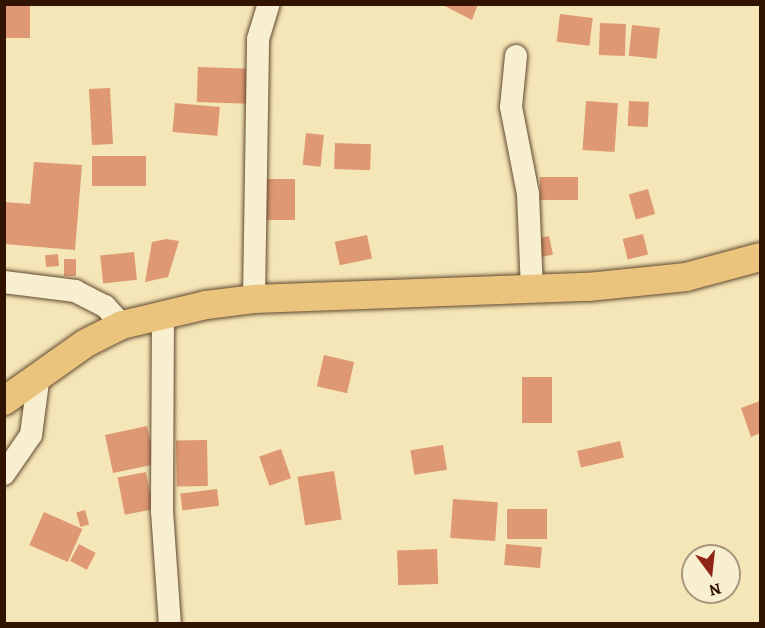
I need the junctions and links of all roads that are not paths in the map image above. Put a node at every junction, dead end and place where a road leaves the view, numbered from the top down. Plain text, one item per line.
1 (269, 4) edge
2 (516, 56) dead end
3 (760, 257) edge
4 (4, 282) edge
5 (532, 289) junction
6 (254, 299) junction
7 (164, 314) junction
8 (122, 325) junction
9 (39, 374) junction
10 (4, 401) edge
11 (4, 474) edge
12 (170, 624) edge

1 - 6 street
2 - 5 street
3 - 5 main road
4 - 8 street
5 - 6 main road
6 - 7 main road
7 - 8 main road
7 - 12 street
8 - 9 main road
9 - 10 main road
9 - 11 street

